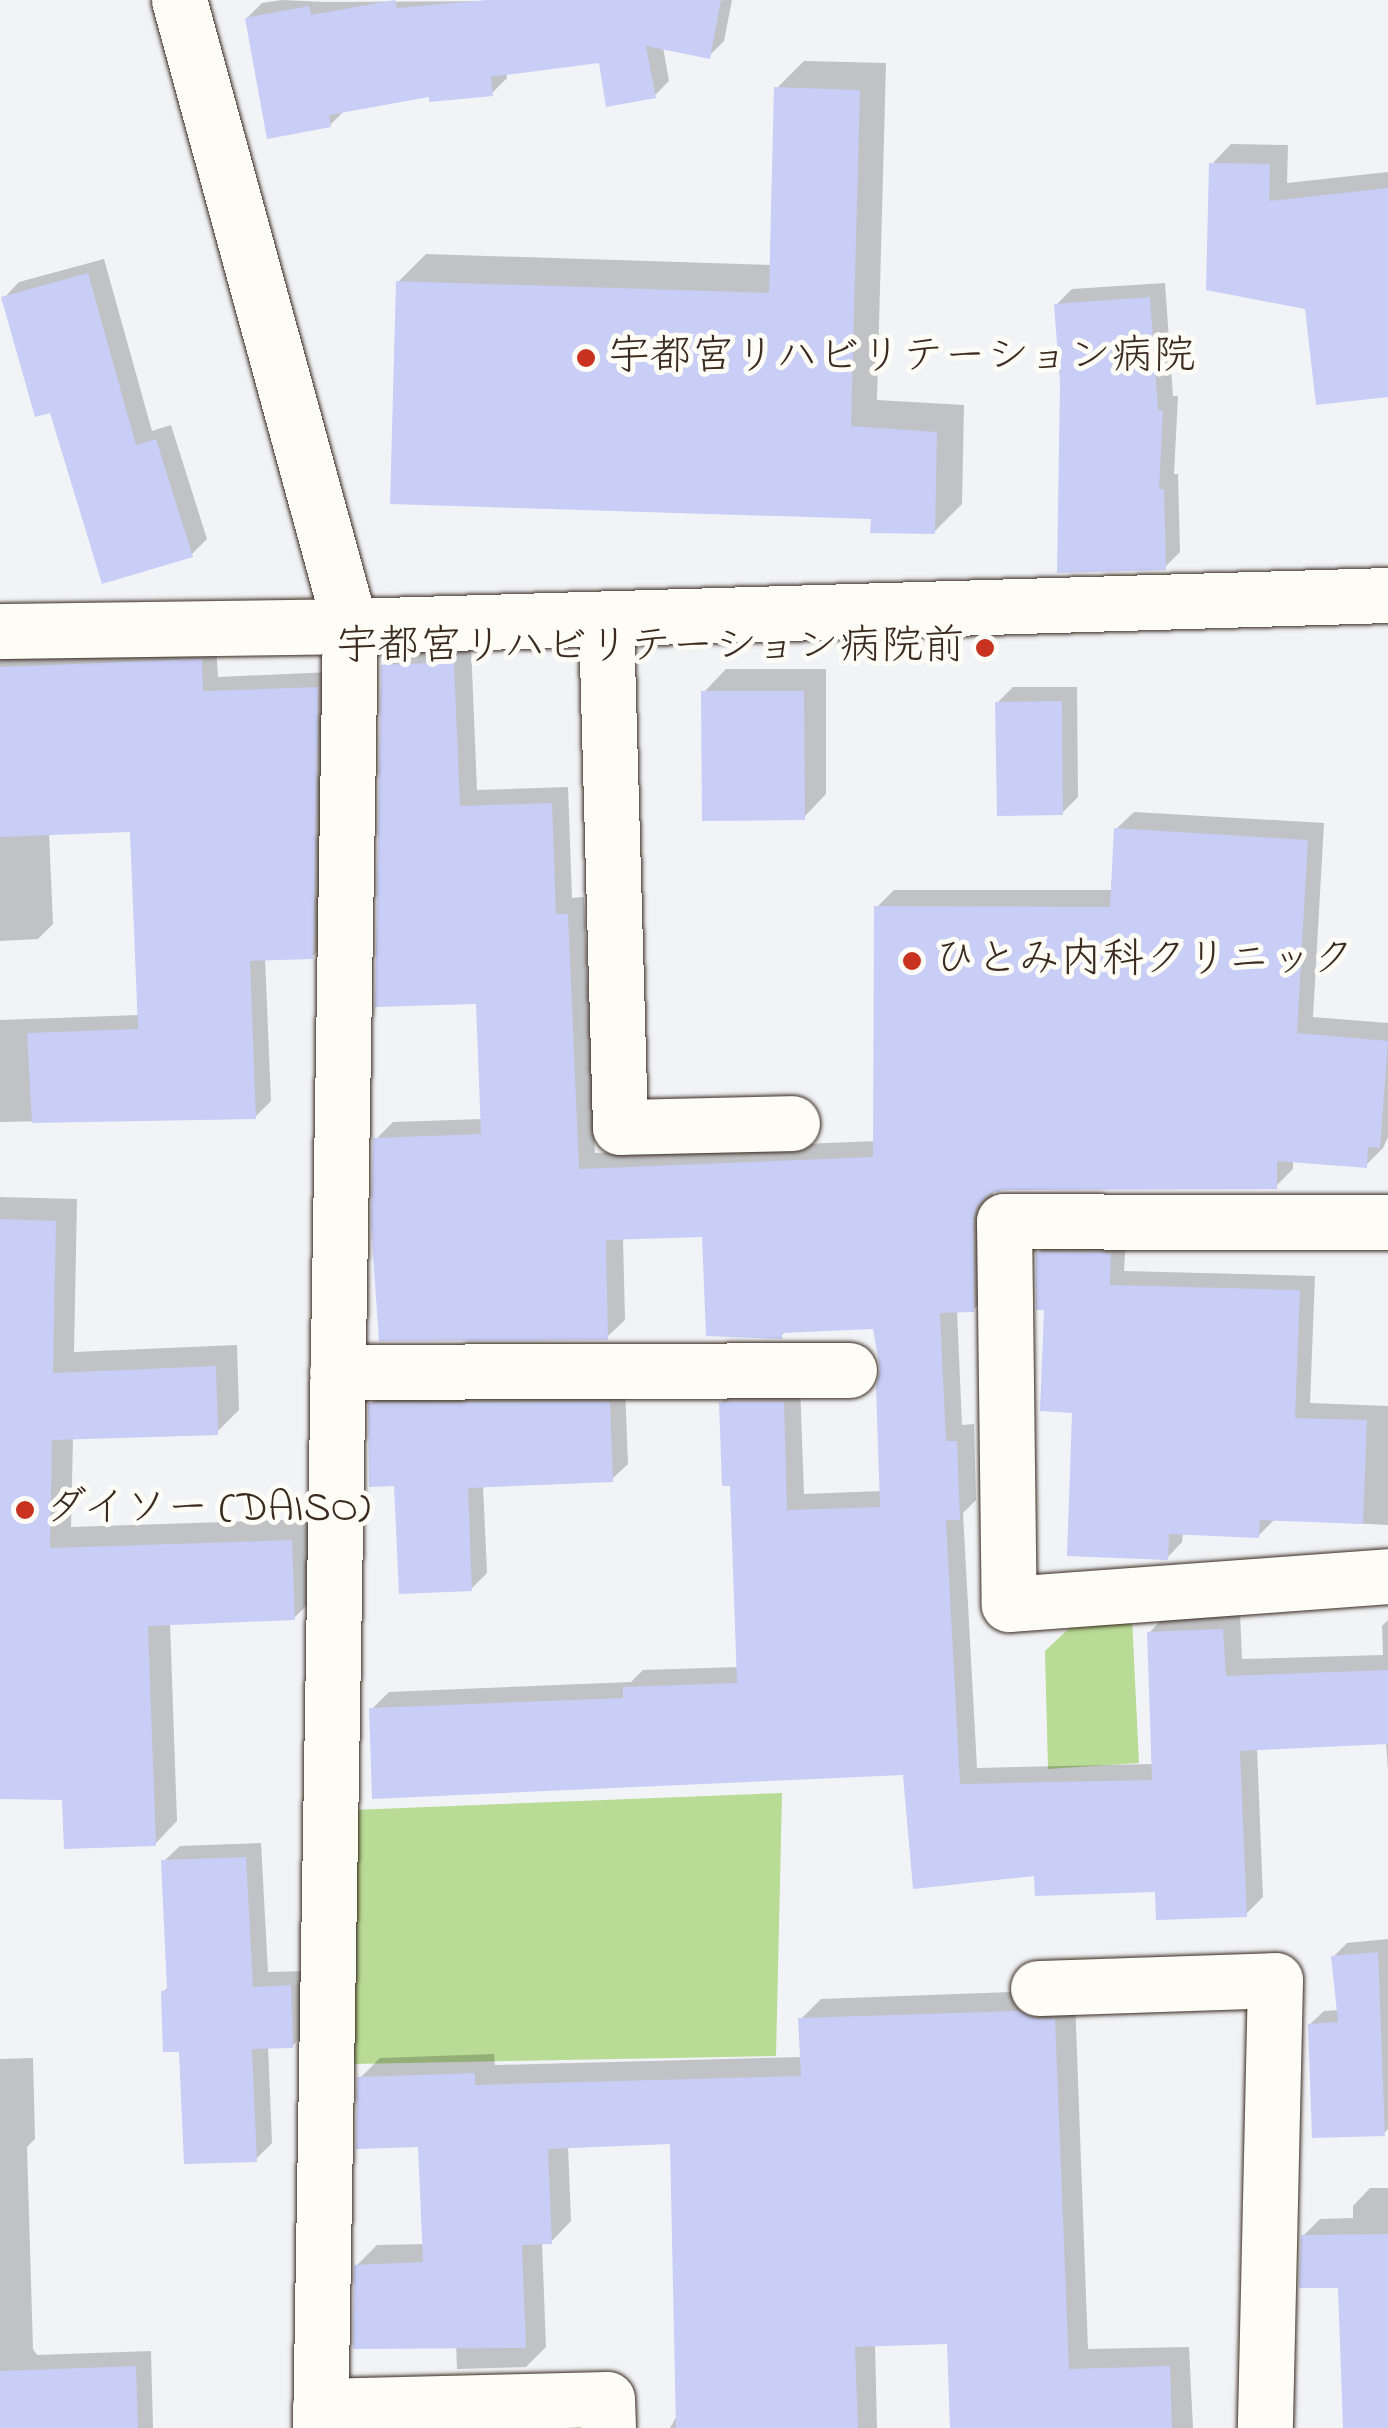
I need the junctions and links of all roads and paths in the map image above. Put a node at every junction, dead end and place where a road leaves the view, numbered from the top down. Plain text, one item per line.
1 (179, 0) edge
2 (1388, 595) edge
3 (606, 622) junction
4 (350, 626) junction
5 (0, 631) edge
6 (792, 1122) dead end
7 (1388, 1222) edge
8 (849, 1370) dead end
9 (338, 1372) junction
10 (1388, 1576) edge
11 (1038, 1988) dead end
12 (320, 2417) edge
13 (608, 2428) edge
14 (1265, 2428) edge

1 - 4 street
2 - 3 street
3 - 4 street
3 - 6 street
4 - 5 street
4 - 9 street
7 - 10 street
8 - 9 street
9 - 12 street
11 - 14 street
12 - 13 street

